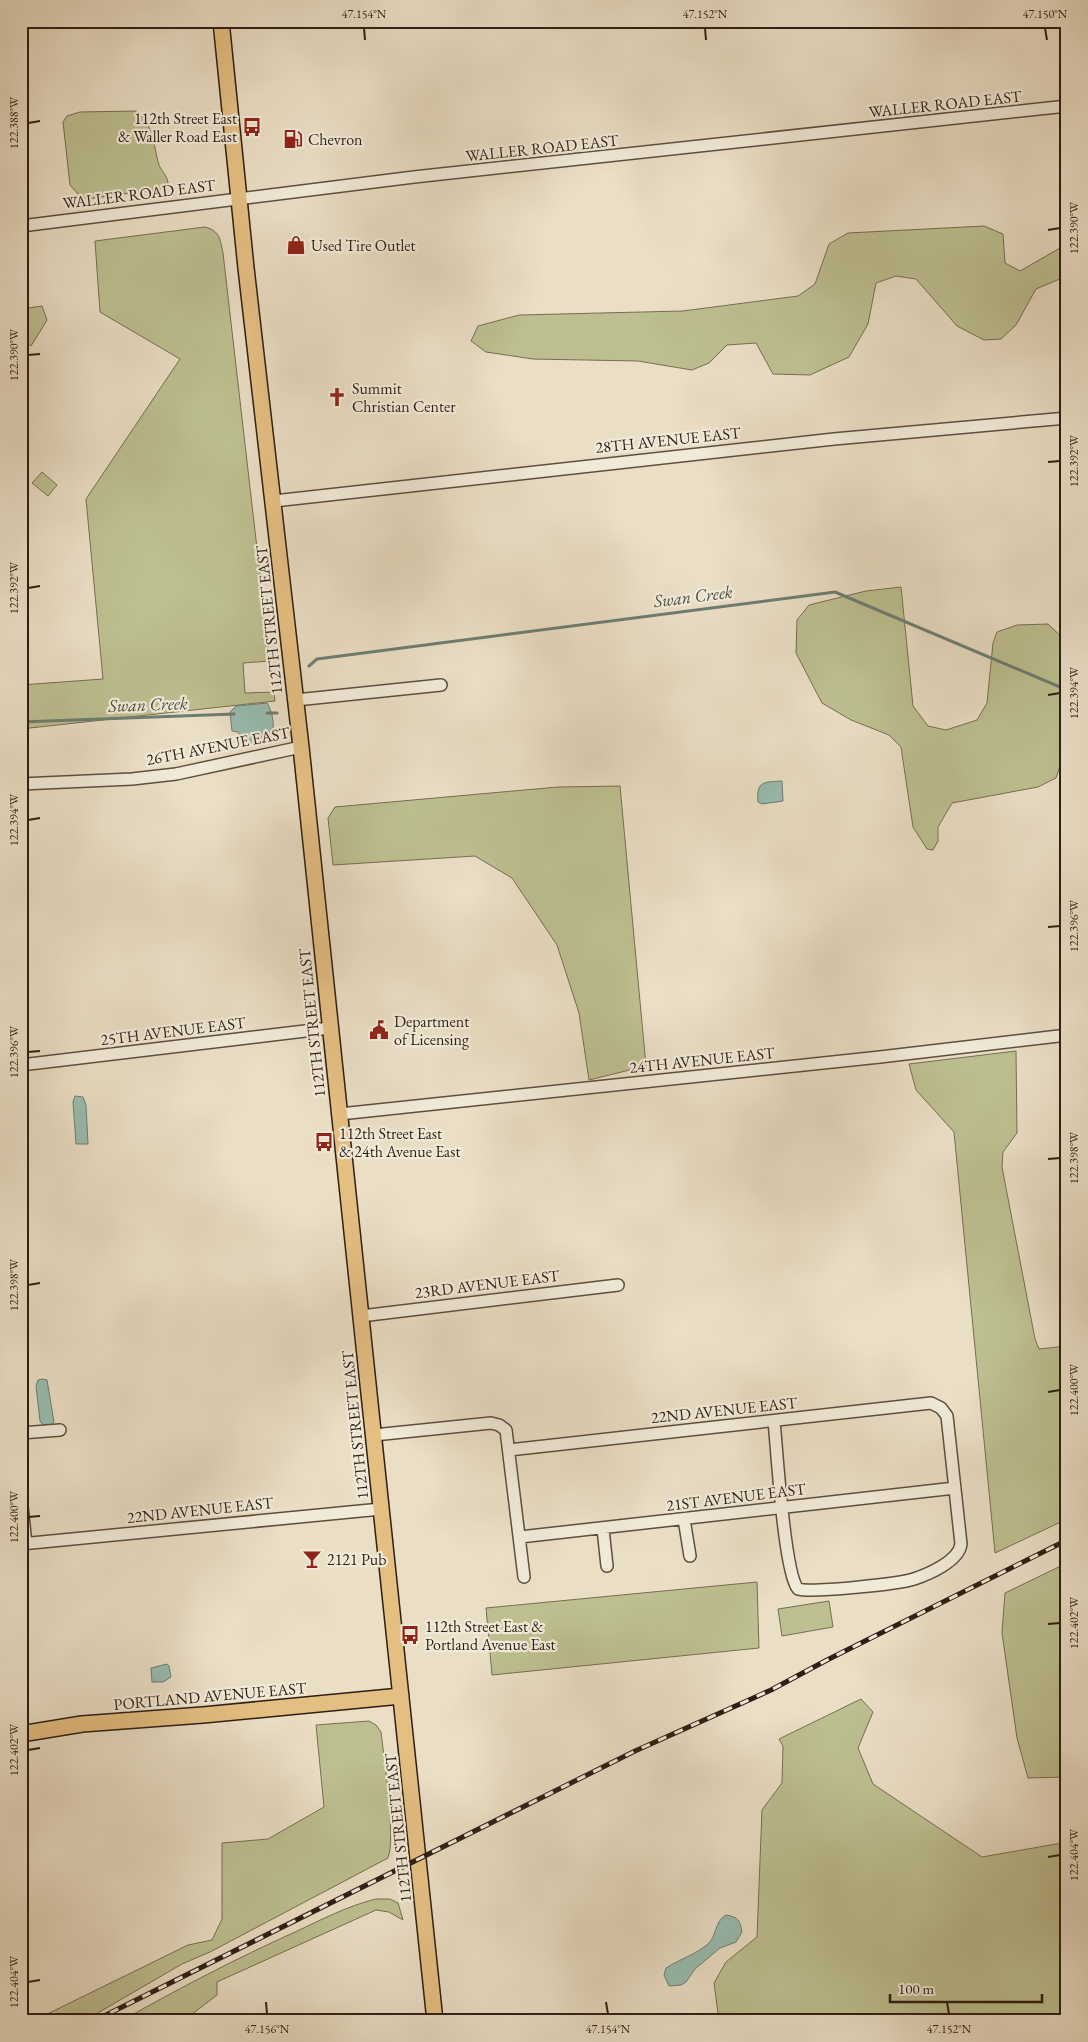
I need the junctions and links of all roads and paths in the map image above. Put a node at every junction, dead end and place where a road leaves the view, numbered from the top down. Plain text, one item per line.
1 (221, 21) edge
2 (1067, 106) edge
3 (239, 198) junction
4 (21, 226) edge
5 (1067, 418) edge
6 (274, 501) junction
7 (441, 685) dead end
8 (296, 700) junction
9 (301, 747) junction
10 (21, 784) edge
11 (330, 1028) junction
12 (1067, 1035) edge
13 (21, 1065) edge
14 (340, 1114) junction
15 (618, 1285) dead end
16 (361, 1316) junction
17 (774, 1421) junction
18 (60, 1430) dead end
19 (21, 1433) edge
20 (374, 1436) junction
21 (509, 1450) junction
22 (955, 1488) junction
23 (21, 1497) edge
24 (782, 1508) junction
25 (381, 1509) junction
26 (684, 1519) junction
27 (603, 1529) junction
28 (520, 1537) junction
29 (24, 1544) edge
30 (690, 1556) dead end
31 (607, 1566) dead end
32 (524, 1577) dead end
33 (402, 1696) junction
34 (21, 1734) edge
35 (435, 2021) edge

1 - 3 main road, 112TH STREET EAST
2 - 3 street, WALLER ROAD EAST
3 - 4 street, WALLER ROAD EAST
3 - 6 main road, 112TH STREET EAST
5 - 6 street, 28TH AVENUE EAST
6 - 8 main road, 112TH STREET EAST
7 - 8 street
8 - 9 main road, 112TH STREET EAST
9 - 10 street, 26TH AVENUE EAST
9 - 11 main road, 112TH STREET EAST
11 - 13 street, 25TH AVENUE EAST
11 - 14 main road, 112TH STREET EAST
12 - 14 street, 24TH AVENUE EAST
14 - 16 main road, 112TH STREET EAST
15 - 16 street, 23RD AVENUE EAST
16 - 20 main road, 112TH STREET EAST
17 - 21 street, 22ND AVENUE EAST
17 - 22 street, 22ND AVENUE EAST
17 - 24 street
18 - 19 street
20 - 21 street
20 - 25 main road, 112TH STREET EAST
21 - 28 street
22 - 24 street, 21ST AVENUE EAST
22 - 24 street
23 - 29 street
24 - 26 street, 21ST AVENUE EAST
25 - 29 street, 22ND AVENUE EAST
25 - 33 main road, 112TH STREET EAST
26 - 27 street, 21ST AVENUE EAST
26 - 30 street
27 - 28 street, 21ST AVENUE EAST
27 - 31 street
28 - 32 street
33 - 34 main road, PORTLAND AVENUE EAST
33 - 35 main road, 112TH STREET EAST

